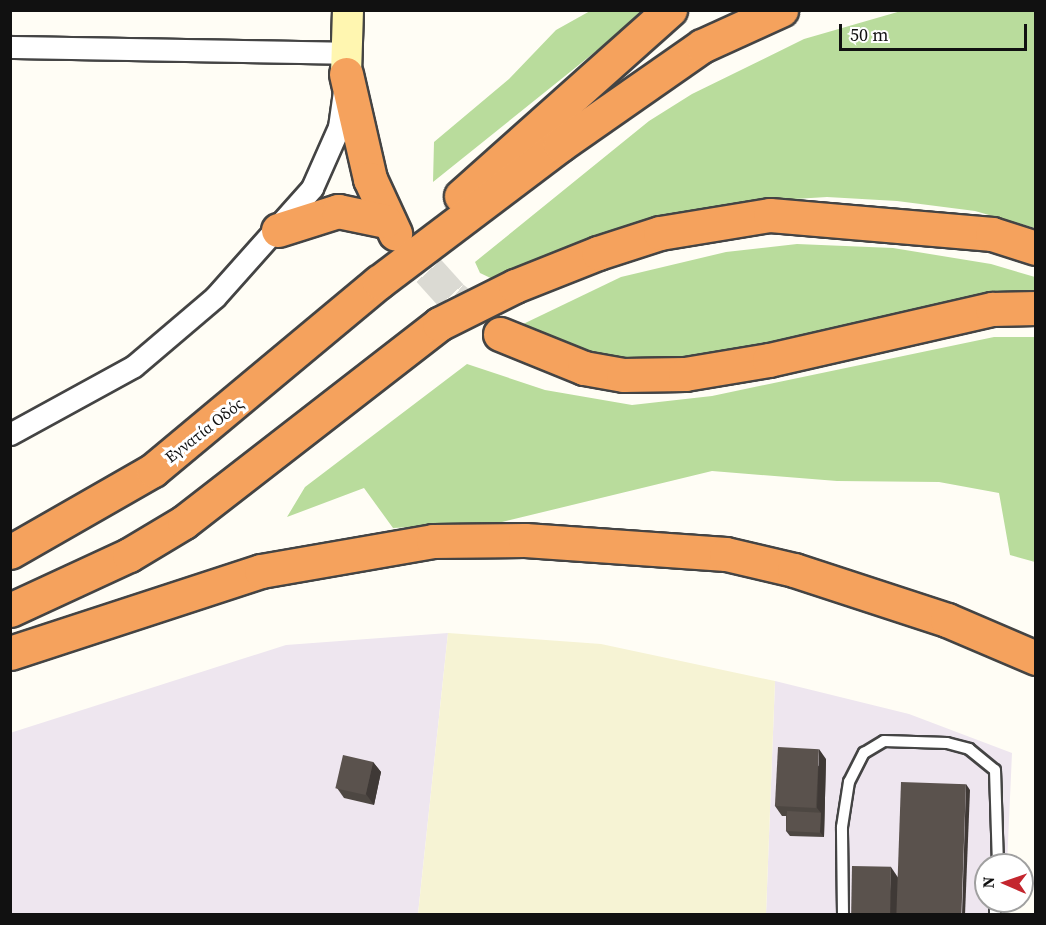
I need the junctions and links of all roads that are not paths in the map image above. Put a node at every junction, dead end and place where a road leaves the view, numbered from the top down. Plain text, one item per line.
1 (348, 10) edge
2 (670, 10) edge
3 (781, 10) edge
4 (10, 47) edge
5 (347, 63) junction
6 (278, 230) junction
7 (1035, 248) edge
8 (379, 282) junction
9 (1035, 308) edge
10 (500, 334) tunnel mouth
11 (10, 434) edge
12 (10, 552) edge
13 (10, 610) edge
14 (10, 653) edge
15 (1035, 658) edge
16 (998, 853) edge
17 (843, 915) edge

1 - 5 street
2 - 8 highway
3 - 8 highway
4 - 5 street
5 - 6 street
5 - 6 highway
6 - 11 street
7 - 13 highway
8 - 12 highway, Εγνατία Οδός
9 - 10 highway
14 - 15 highway
16 - 17 lane

